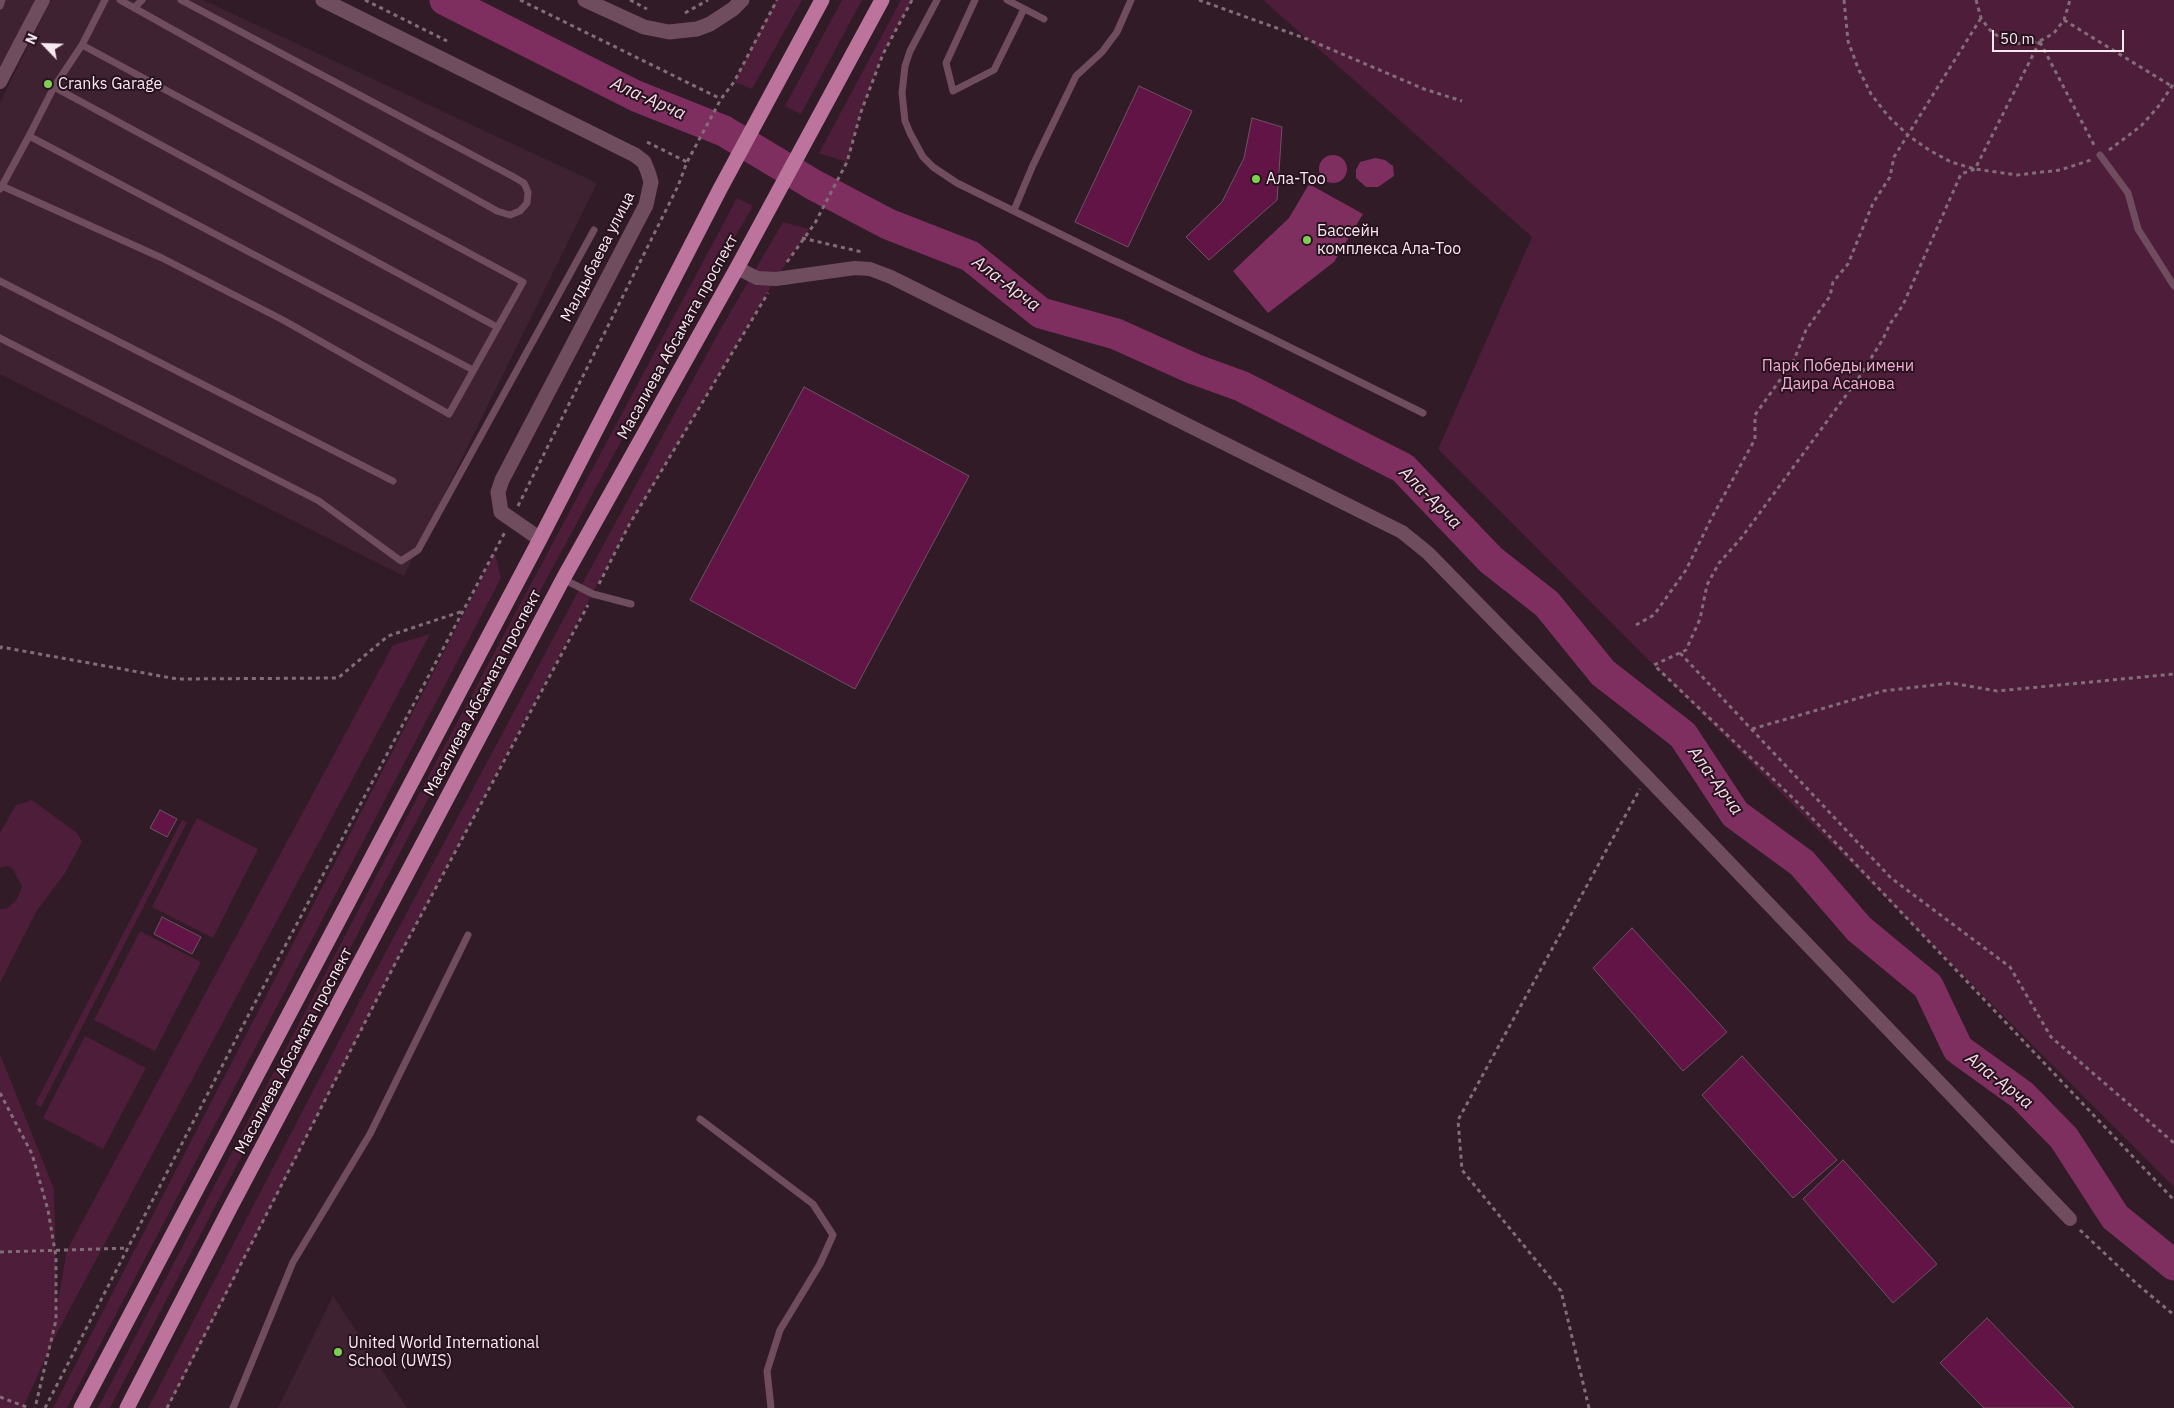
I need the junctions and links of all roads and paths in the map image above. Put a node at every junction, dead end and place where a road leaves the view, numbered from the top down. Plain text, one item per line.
1 (2, 0) edge
2 (44, 0) edge
3 (105, 0) edge
4 (120, 0) edge
5 (142, 0) edge
6 (181, 0) edge
7 (323, 0) edge
8 (520, 0) edge
9 (585, 0) edge
10 (630, 0) edge
11 (708, 0) edge
12 (742, 0) edge
13 (776, 0) edge
14 (822, 0) edge
15 (882, 0) edge
16 (912, 0) edge
17 (937, 0) edge
18 (975, 0) edge
19 (1007, 0) edge
20 (1131, 0) edge
21 (1199, 0) edge
22 (1844, 0) edge
23 (1976, 0) edge
24 (2070, 0) edge
25 (0, 6) edge
26 (134, 8) junction
27 (1024, 9) junction
28 (650, 10) dead end
29 (677, 14) dead end
30 (1981, 18) junction
31 (1044, 19) dead end
32 (2064, 20) junction
33 (2040, 41) junction
34 (82, 45) junction
35 (0, 82) edge
36 (2173, 85) edge
37 (54, 87) junction
38 (721, 99) junction
39 (1462, 101) dead end
40 (29, 136) junction
41 (1909, 136) junction
42 (672, 155) dead end
43 (2100, 156) junction
44 (688, 162) junction
45 (1975, 170) junction
46 (1, 188) edge
47 (1014, 210) junction
48 (594, 230) dead end
49 (802, 238) junction
50 (869, 256) dead end
51 (737, 268) junction
52 (776, 279) junction
53 (0, 281) edge
54 (2174, 286) edge
55 (497, 327) junction
56 (0, 338) edge
57 (474, 370) junction
58 (1423, 413) dead end
59 (393, 481) dead end
60 (512, 519) junction
61 (540, 538) junction
62 (564, 579) junction
63 (593, 594) junction
64 (631, 604) dead end
65 (464, 611) junction
66 (1636, 625) dead end
67 (0, 649) edge
68 (1680, 653) junction
69 (2174, 674) edge
70 (1752, 729) junction
71 (1647, 777) junction
72 (468, 935) dead end
73 (0, 1093) edge
74 (700, 1119) dead end
75 (2174, 1142) edge
76 (2174, 1200) edge
77 (2070, 1219) joint
78 (2085, 1227) dead end
79 (2083, 1232) junction
80 (128, 1248) junction
81 (55, 1251) junction
82 (0, 1252) edge
83 (2174, 1315) edge
84 (0, 1397) edge
85 (28, 1408) edge
86 (35, 1408) edge
87 (45, 1408) edge
88 (80, 1408) edge
89 (127, 1408) edge
90 (167, 1408) edge
91 (234, 1408) edge
92 (771, 1408) edge
93 (1589, 1408) edge

1 - 25 lane
2 - 35 street
3 - 34 lane
4 - 26 lane
5 - 26 lane
6 - 26 lane
7 - 60 street, Малдыбаева улица
8 - 38 path
9 - 12 street
10 - 28 path
11 - 29 path
13 - 38 path
14 - 61 main road, Масалиева Абсамата проспект
15 - 51 main road, Масалиева Абсамата проспект
16 - 49 path
17 - 47 lane
18 - 27 lane
19 - 27 lane
20 - 47 lane
21 - 39 path
22 - 41 path
23 - 30 path
24 - 32 path
27 - 31 lane
30 - 33 path
30 - 41 path
32 - 33 path
32 - 36 path
33 - 43 path
33 - 45 path
34 - 37 lane
34 - 55 lane
36 - 43 path
37 - 40 lane
37 - 55 lane
38 - 44 path
40 - 46 lane
40 - 57 lane
41 - 45 path
41 - 66 path
42 - 44 path
43 - 45 path
43 - 54 lane
44 - 60 path
45 - 68 path
46 - 57 lane
47 - 58 lane
48 - 56 lane
49 - 50 path
49 - 52 path
51 - 52 street
51 - 62 main road, Масалиева Абсамата проспект
52 - 63 path
52 - 71 street
53 - 59 lane
55 - 57 lane
60 - 61 street, Малдыбаева улица
60 - 65 path
61 - 88 main road, Масалиева Абсамата проспект
62 - 63 lane
62 - 89 main road, Масалиева Абсамата проспект
63 - 64 lane
63 - 90 path
65 - 67 path
65 - 80 path
68 - 70 path
68 - 76 path
69 - 70 path
70 - 75 path
71 - 77 street
71 - 93 path
72 - 91 lane
73 - 81 path
74 - 92 lane
77 - 79 path
78 - 79 path
79 - 83 path
80 - 81 path
80 - 87 path
81 - 82 path
81 - 86 path
84 - 85 path

